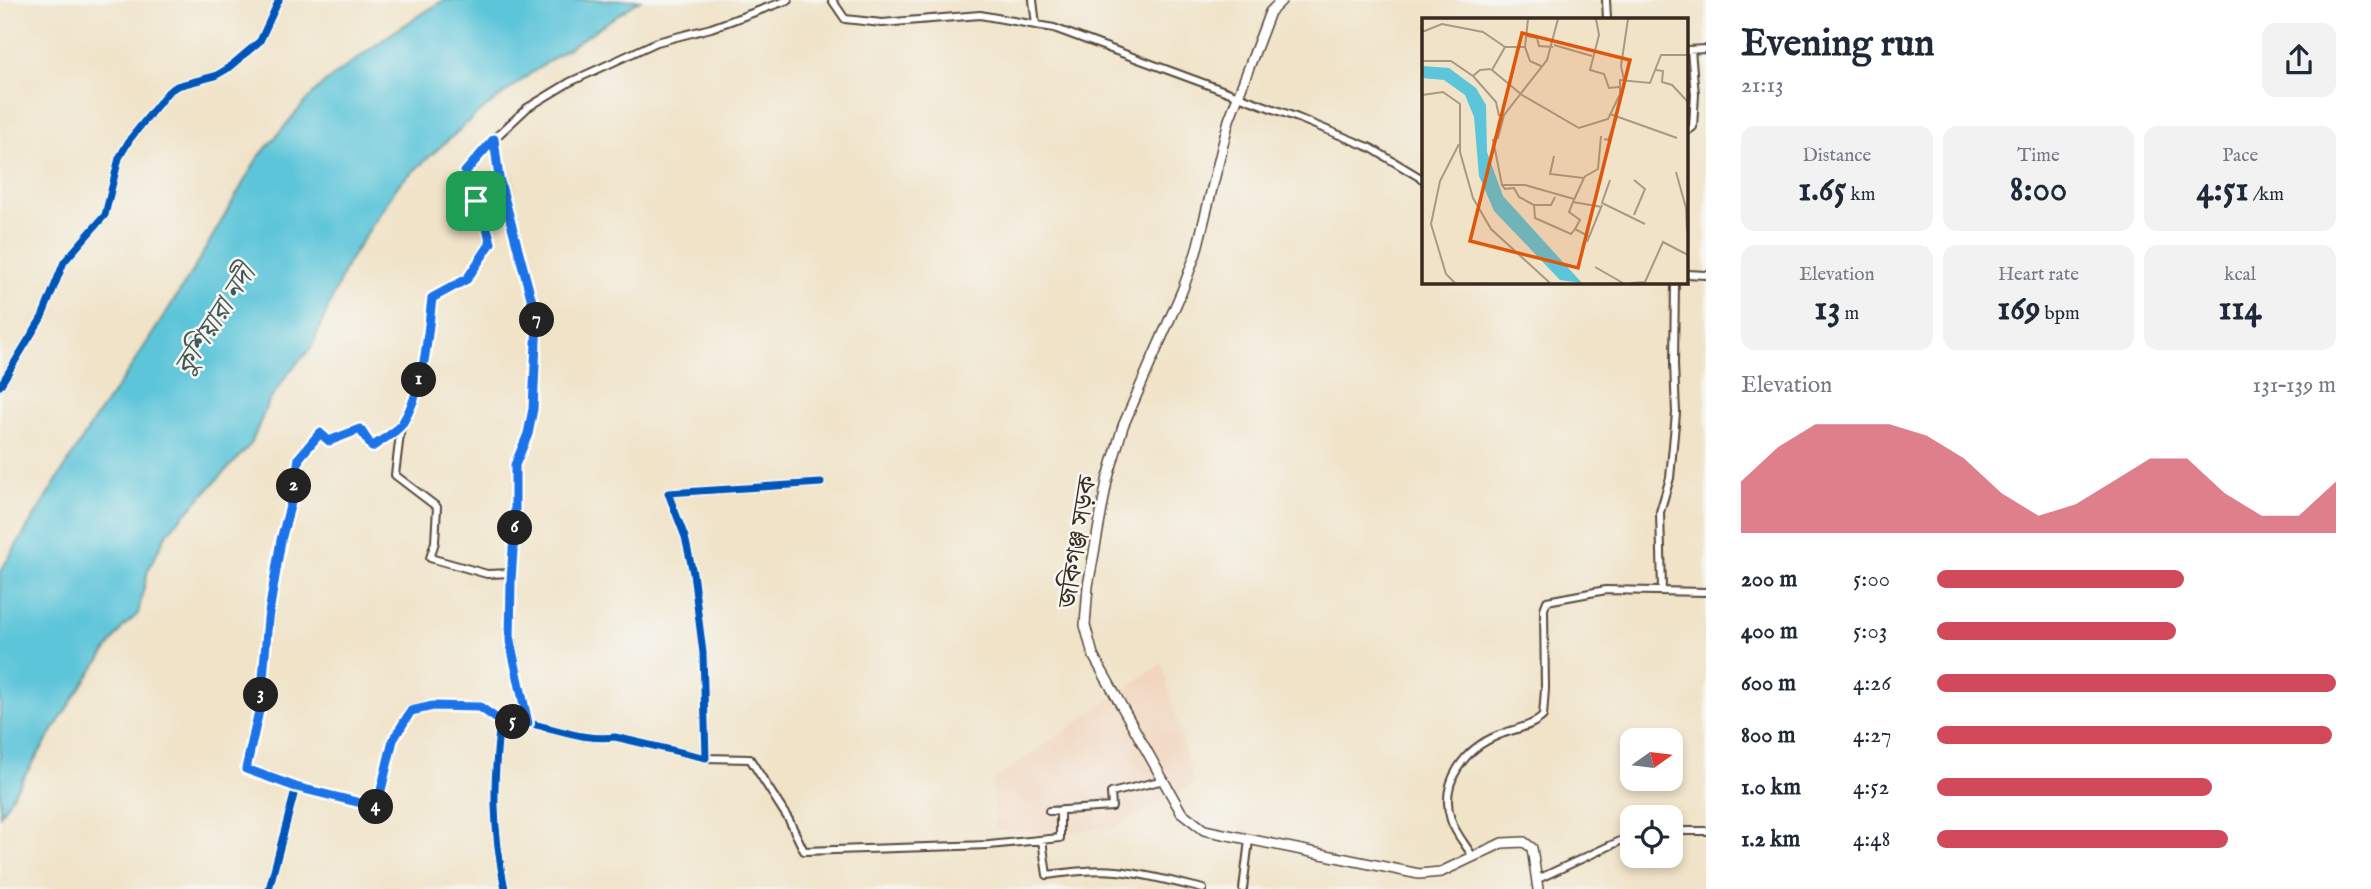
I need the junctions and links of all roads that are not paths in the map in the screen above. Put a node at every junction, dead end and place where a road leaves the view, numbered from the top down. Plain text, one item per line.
1 (279, 0) edge
2 (788, 0) edge
3 (832, 0) edge
4 (1033, 0) edge
5 (1282, 0) edge
6 (1606, 0) edge
7 (1607, 18) edge
8 (1036, 25) junction
9 (1706, 49) edge
10 (1689, 50) edge
11 (1238, 95) junction
12 (1688, 130) edge
13 (494, 139) junction
14 (1422, 179) edge
15 (1688, 274) edge
16 (1706, 275) edge
17 (1675, 284) edge
18 (0, 386) edge
19 (401, 426) junction
20 (821, 483) dead end
21 (512, 573) junction
22 (1662, 590) junction
23 (1706, 592) edge
24 (500, 721) junction
25 (528, 723) junction
26 (706, 758) junction
27 (1164, 780) junction
28 (296, 787) junction
29 (1060, 810) junction
30 (1049, 811) dead end
31 (1683, 831) edge
32 (1706, 831) edge
33 (1042, 839) junction
34 (1249, 840) junction
35 (1620, 842) edge
36 (1473, 857) junction
37 (1538, 884) edge
38 (269, 889) edge
39 (505, 889) edge
40 (1203, 889) edge
41 (1243, 889) edge

1 - 18 street
2 - 13 street
3 - 8 street
4 - 8 street
5 - 11 main road, জকিগঞ্জ সড়ক
6 - 7 street
8 - 11 street
9 - 10 street
10 - 12 street
11 - 14 street
11 - 27 main road, জকিগঞ্জ সড়ক
13 - 19 street
13 - 21 street
15 - 16 street
17 - 22 street
19 - 21 street
19 - 28 street
20 - 26 street
21 - 25 street
22 - 23 street
22 - 36 street
24 - 25 street
24 - 28 street
24 - 39 street
25 - 26 street
26 - 33 street
27 - 29 street
27 - 34 main road, জকিগঞ্জ সড়ক
28 - 38 street
29 - 30 street
29 - 33 street
31 - 32 street
33 - 40 street
34 - 36 main road, জকিগঞ্জ সড়ক
34 - 41 street
35 - 37 street
36 - 37 main road, জকিগঞ্জ সড়ক

